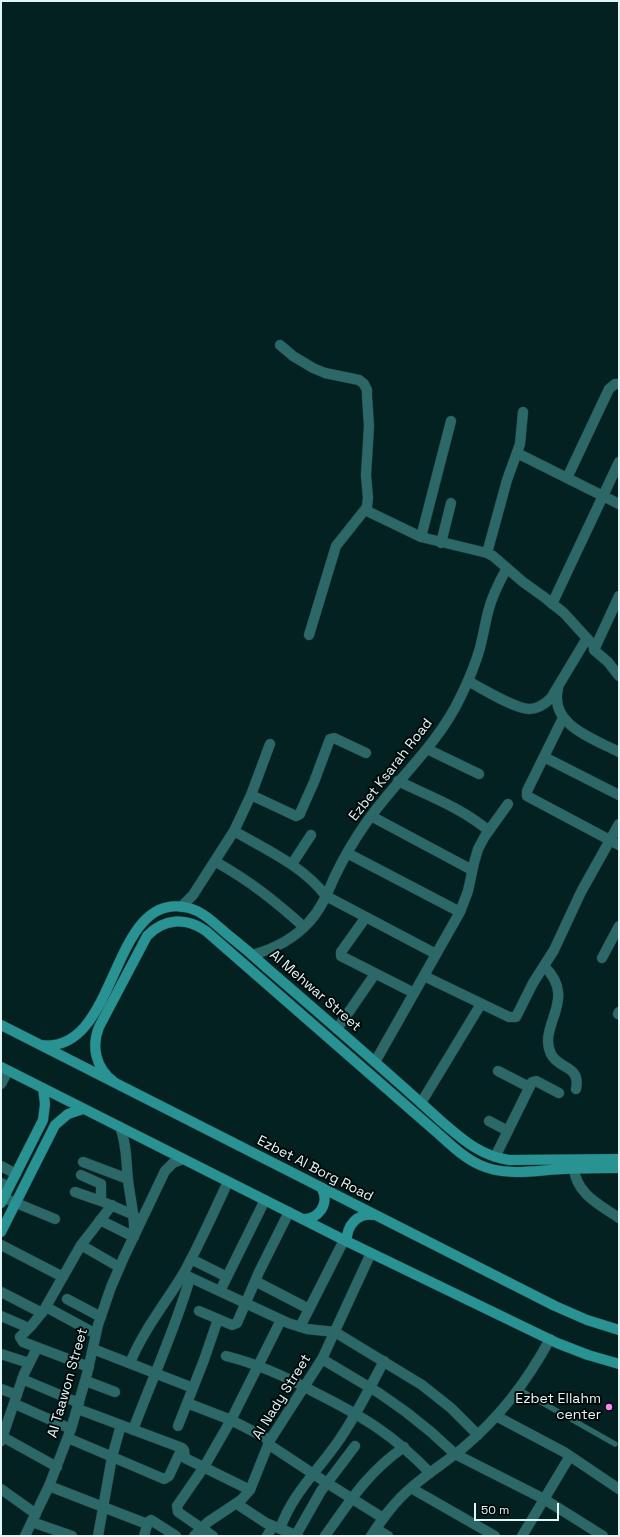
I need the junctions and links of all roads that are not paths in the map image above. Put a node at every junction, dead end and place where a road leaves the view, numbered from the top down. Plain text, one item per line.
1 (280, 345) dead end
2 (619, 384) edge
3 (523, 412) dead end
4 (451, 421) dead end
5 (517, 452) junction
6 (619, 462) edge
7 (567, 478) junction
8 (603, 496) junction
9 (451, 503) dead end
10 (619, 504) edge
11 (365, 510) junction
12 (421, 537) junction
13 (441, 543) junction
14 (487, 553) junction
15 (507, 568) junction
16 (619, 596) edge
17 (552, 604) junction
18 (309, 636) dead end
19 (587, 638) junction
20 (594, 650) junction
21 (619, 676) edge
22 (468, 681) junction
23 (558, 687) junction
24 (563, 718) junction
25 (270, 744) dead end
26 (428, 748) junction
27 (619, 752) edge
28 (366, 753) dead end
29 (544, 757) junction
30 (479, 774) dead end
31 (398, 781) junction
32 (251, 795) junction
33 (619, 795) edge
34 (508, 804) dead end
35 (371, 816) junction
36 (619, 824) edge
37 (234, 831) junction
38 (489, 831) junction
39 (311, 835) dead end
40 (610, 840) junction
41 (619, 845) edge
42 (347, 853) junction
43 (216, 862) junction
44 (292, 864) junction
45 (472, 870) junction
46 (326, 896) junction
47 (181, 907) junction
48 (460, 912) junction
49 (366, 917) junction
50 (619, 926) edge
51 (304, 927) junction
52 (615, 943) edge
53 (436, 954) junction
54 (252, 955) junction
55 (602, 958) dead end
56 (544, 966) junction
57 (375, 974) junction
58 (424, 976) junction
59 (414, 993) junction
60 (481, 1004) junction
61 (1, 1025) edge
62 (87, 1025) junction
63 (337, 1029) junction
64 (98, 1031) junction
65 (41, 1045) junction
66 (375, 1062) junction
67 (4, 1069) edge
68 (498, 1071) dead end
69 (113, 1081) junction
70 (1, 1084) edge
71 (529, 1087) junction
72 (43, 1088) junction
73 (576, 1089) dead end
74 (559, 1093) dead end
75 (421, 1103) junction
76 (83, 1109) junction
77 (441, 1121) junction
78 (490, 1121) dead end
79 (120, 1127) junction
80 (434, 1130) junction
81 (508, 1131) junction
82 (495, 1157) junction
83 (184, 1159) junction
84 (619, 1159) edge
85 (83, 1162) dead end
86 (1, 1166) edge
87 (574, 1168) junction
88 (619, 1168) edge
89 (16, 1174) junction
90 (81, 1175) dead end
91 (128, 1179) junction
92 (228, 1182) junction
93 (5, 1185) edge
94 (322, 1189) junction
95 (75, 1192) dead end
96 (265, 1200) junction
97 (2, 1201) edge
98 (101, 1201) junction
99 (16, 1203) junction
100 (112, 1205) junction
101 (289, 1212) junction
102 (134, 1215) junction
103 (375, 1215) junction
104 (619, 1218) edge
105 (55, 1219) dead end
106 (302, 1219) junction
107 (100, 1220) junction
108 (1, 1232) edge
109 (134, 1237) junction
110 (346, 1241) junction
111 (1, 1245) edge
112 (81, 1245) junction
113 (371, 1253) junction
114 (191, 1259) junction
115 (119, 1267) junction
116 (186, 1276) junction
117 (227, 1276) junction
118 (62, 1277) junction
119 (255, 1281) junction
120 (220, 1291) junction
121 (1, 1292) edge
122 (67, 1299) dead end
123 (245, 1303) junction
124 (309, 1309) junction
125 (44, 1310) junction
126 (199, 1311) dead end
127 (1, 1316) edge
128 (101, 1317) junction
129 (218, 1319) junction
130 (282, 1320) junction
131 (300, 1327) junction
132 (29, 1328) junction
133 (619, 1330) edge
134 (335, 1332) junction
135 (96, 1334) junction
136 (550, 1339) junction
137 (37, 1348) junction
138 (93, 1349) junction
139 (1, 1354) edge
140 (226, 1356) dead end
141 (322, 1359) junction
142 (384, 1361) junction
143 (29, 1363) junction
144 (130, 1363) junction
145 (619, 1364) edge
146 (259, 1366) junction
147 (89, 1367) junction
148 (155, 1373) junction
149 (22, 1379) junction
150 (86, 1381) junction
151 (306, 1387) junction
152 (370, 1387) junction
153 (194, 1388) junction
154 (1, 1389) edge
155 (518, 1389) junction
156 (115, 1392) dead end
157 (16, 1400) junction
158 (188, 1403) junction
159 (78, 1406) junction
160 (356, 1413) junction
161 (496, 1416) junction
162 (231, 1420) junction
163 (122, 1425) junction
164 (178, 1426) dead end
165 (134, 1430) junction
166 (70, 1433) junction
167 (478, 1435) junction
168 (2, 1440) edge
169 (269, 1442) junction
170 (615, 1444) dead end
171 (355, 1446) dead end
172 (404, 1447) junction
173 (182, 1448) junction
174 (455, 1454) junction
175 (570, 1456) junction
176 (112, 1457) junction
177 (57, 1467) junction
178 (204, 1467) junction
179 (430, 1473) junction
180 (313, 1474) junction
181 (327, 1483) junction
182 (49, 1486) junction
183 (411, 1488) junction
184 (619, 1489) edge
185 (250, 1490) junction
186 (2, 1493) edge
187 (351, 1499) junction
188 (544, 1499) junction
189 (237, 1504) junction
190 (104, 1507) junction
191 (34, 1518) junction
192 (383, 1518) junction
193 (147, 1524) junction
194 (276, 1527) junction
195 (202, 1528) junction
196 (373, 1532) edge
197 (25, 1536) edge
198 (72, 1536) edge
199 (98, 1536) edge
200 (144, 1536) edge
201 (176, 1536) edge
202 (194, 1536) edge
203 (213, 1536) edge
204 (267, 1536) edge
205 (297, 1536) edge
206 (325, 1536) edge
207 (388, 1536) edge
208 (495, 1536) edge
209 (522, 1536) edge
210 (603, 1536) edge

1 - 11 street
2 - 7 street
3 - 5 street
4 - 12 street
5 - 7 street
5 - 14 street
6 - 8 street
7 - 8 street
8 - 10 street
8 - 17 street
9 - 13 street
11 - 12 street
11 - 18 street
12 - 13 street
13 - 14 street
14 - 15 street
15 - 17 street
15 - 22 street, Ezbet Ksarah Road
16 - 20 street
17 - 19 street
19 - 20 street
19 - 23 street
20 - 21 street
22 - 23 street
22 - 26 street, Ezbet Ksarah Road
23 - 24 street
24 - 27 street
24 - 29 street
25 - 32 street
26 - 30 street
26 - 31 street, Ezbet Ksarah Road
28 - 32 street
29 - 33 street
29 - 40 street
31 - 35 street, Ezbet Ksarah Road
31 - 38 street
32 - 37 street
34 - 38 street
35 - 42 street, Ezbet Ksarah Road
35 - 45 street
36 - 40 street
37 - 43 street
37 - 44 street
38 - 45 street
39 - 44 street
40 - 41 street
40 - 56 street
42 - 46 street, Ezbet Ksarah Road
42 - 48 street
43 - 47 street
43 - 51 street
44 - 46 street
45 - 48 street
46 - 49 street
46 - 51 street, Ezbet Ksarah Road
47 - 54 street, Al Mehwar Street
47 - 62 street, Al Mehwar Street
48 - 53 street
49 - 53 street
49 - 57 street
50 - 52 street
51 - 54 street, Ezbet Ksarah Road
52 - 55 street
53 - 58 street
54 - 63 street, Al Mehwar Street
56 - 60 street
56 - 73 street
57 - 59 street
57 - 63 street
58 - 59 street
58 - 60 street
59 - 66 street
60 - 75 street
61 - 65 street, Ezbet Al Borg Road
62 - 64 street
62 - 65 street, Al Mehwar Street
63 - 66 street, Al Mehwar Street
64 - 69 street, Al Mehwar Street
64 - 80 street, Al Mehwar Street
65 - 69 street, Ezbet Al Borg Road
66 - 75 street, Al Mehwar Street
67 - 70 street
67 - 72 street
68 - 71 street
69 - 94 street, Ezbet Al Borg Road
71 - 74 street
71 - 81 street
72 - 76 street
72 - 89 street
75 - 77 street, Al Mehwar Street
76 - 79 street
76 - 99 street
77 - 80 street
77 - 82 street, Al Mehwar Street
78 - 81 street
79 - 83 street
79 - 91 street, Al Taawon Street
80 - 87 street, Al Mehwar Street
81 - 82 street
82 - 84 street, Al Mehwar Street
83 - 92 street
83 - 109 street, Al Taawon Street
85 - 91 street
86 - 89 street
87 - 88 street, Al Mehwar Street
87 - 104 street
89 - 93 street
90 - 98 street
91 - 102 street, Al Taawon Street
92 - 96 street
92 - 114 street
93 - 97 street
94 - 103 street, Ezbet Al Borg Road
94 - 106 street
95 - 98 street
96 - 101 street
96 - 117 street
97 - 99 street
98 - 100 street
99 - 105 street
99 - 108 street
100 - 102 street
100 - 107 street
101 - 106 street
101 - 119 street
102 - 109 street, Al Taawon Street
103 - 110 street
103 - 133 street, Ezbet Al Borg Road
106 - 110 street
107 - 109 street
107 - 112 street
109 - 115 street, Al Taawon Street
110 - 113 street
110 - 124 street
111 - 118 street
112 - 115 street
112 - 118 street
113 - 134 street, Al Nady Street
113 - 136 street
114 - 116 street
114 - 117 street
115 - 128 street, Al Taawon Street
116 - 120 street
116 - 144 street
116 - 148 street
117 - 120 street
118 - 125 street
119 - 123 street
119 - 124 street
120 - 123 street
121 - 125 street
122 - 128 street
123 - 129 street
123 - 130 street
124 - 131 street
125 - 132 street
125 - 135 street
126 - 129 street
127 - 132 street
128 - 135 street, Al Taawon Street
129 - 153 street
130 - 131 street
130 - 146 street
131 - 134 street
132 - 137 street
134 - 141 street, Al Nady Street
134 - 142 street
135 - 138 street, Al Taawon Street
136 - 145 street
136 - 155 street
137 - 143 street
137 - 147 street
138 - 144 street
138 - 147 street, Al Taawon Street
139 - 143 street
140 - 146 street
141 - 151 street, Al Nady Street
141 - 152 street
142 - 152 street
142 - 167 street
143 - 149 street
144 - 148 street
146 - 151 street
146 - 162 street
147 - 150 street, Al Taawon Street
148 - 153 street
148 - 165 street
149 - 157 street
149 - 159 street
150 - 156 street
150 - 159 street, Al Taawon Street
151 - 160 street
151 - 169 street, Al Nady Street
152 - 160 street
152 - 174 street
153 - 158 street
154 - 157 street
155 - 161 street
155 - 170 lane
157 - 166 street
157 - 168 street
158 - 162 street
158 - 164 street
159 - 163 street
159 - 166 street, Al Taawon Street
160 - 172 street
160 - 180 street
161 - 167 street
161 - 175 street
162 - 169 street
162 - 178 street
163 - 165 street
163 - 176 street
165 - 173 street
166 - 176 street
166 - 177 street, Al Taawon Street
167 - 174 street
168 - 177 street
169 - 180 street
169 - 185 street, Al Nady Street
171 - 181 street
172 - 179 street
172 - 187 street
173 - 176 street
173 - 178 street
174 - 179 street
174 - 188 street
175 - 184 street
175 - 188 street
176 - 190 street
177 - 182 street, Al Taawon Street
178 - 185 street
178 - 195 street
179 - 183 street
180 - 181 street
180 - 194 street
181 - 187 street
181 - 205 street
182 - 190 street
182 - 191 street, Al Taawon Street
183 - 192 street
183 - 208 street
185 - 189 street, Al Nady Street
186 - 191 street
187 - 192 street
187 - 206 street
188 - 209 street
188 - 210 street
189 - 194 street
189 - 195 street, Al Nady Street
190 - 193 street
190 - 199 street
191 - 197 street, Al Taawon Street
191 - 198 street
192 - 196 street
193 - 200 street
193 - 201 street
194 - 204 street
194 - 205 street
195 - 202 street, Al Nady Street
195 - 203 street
196 - 207 street

